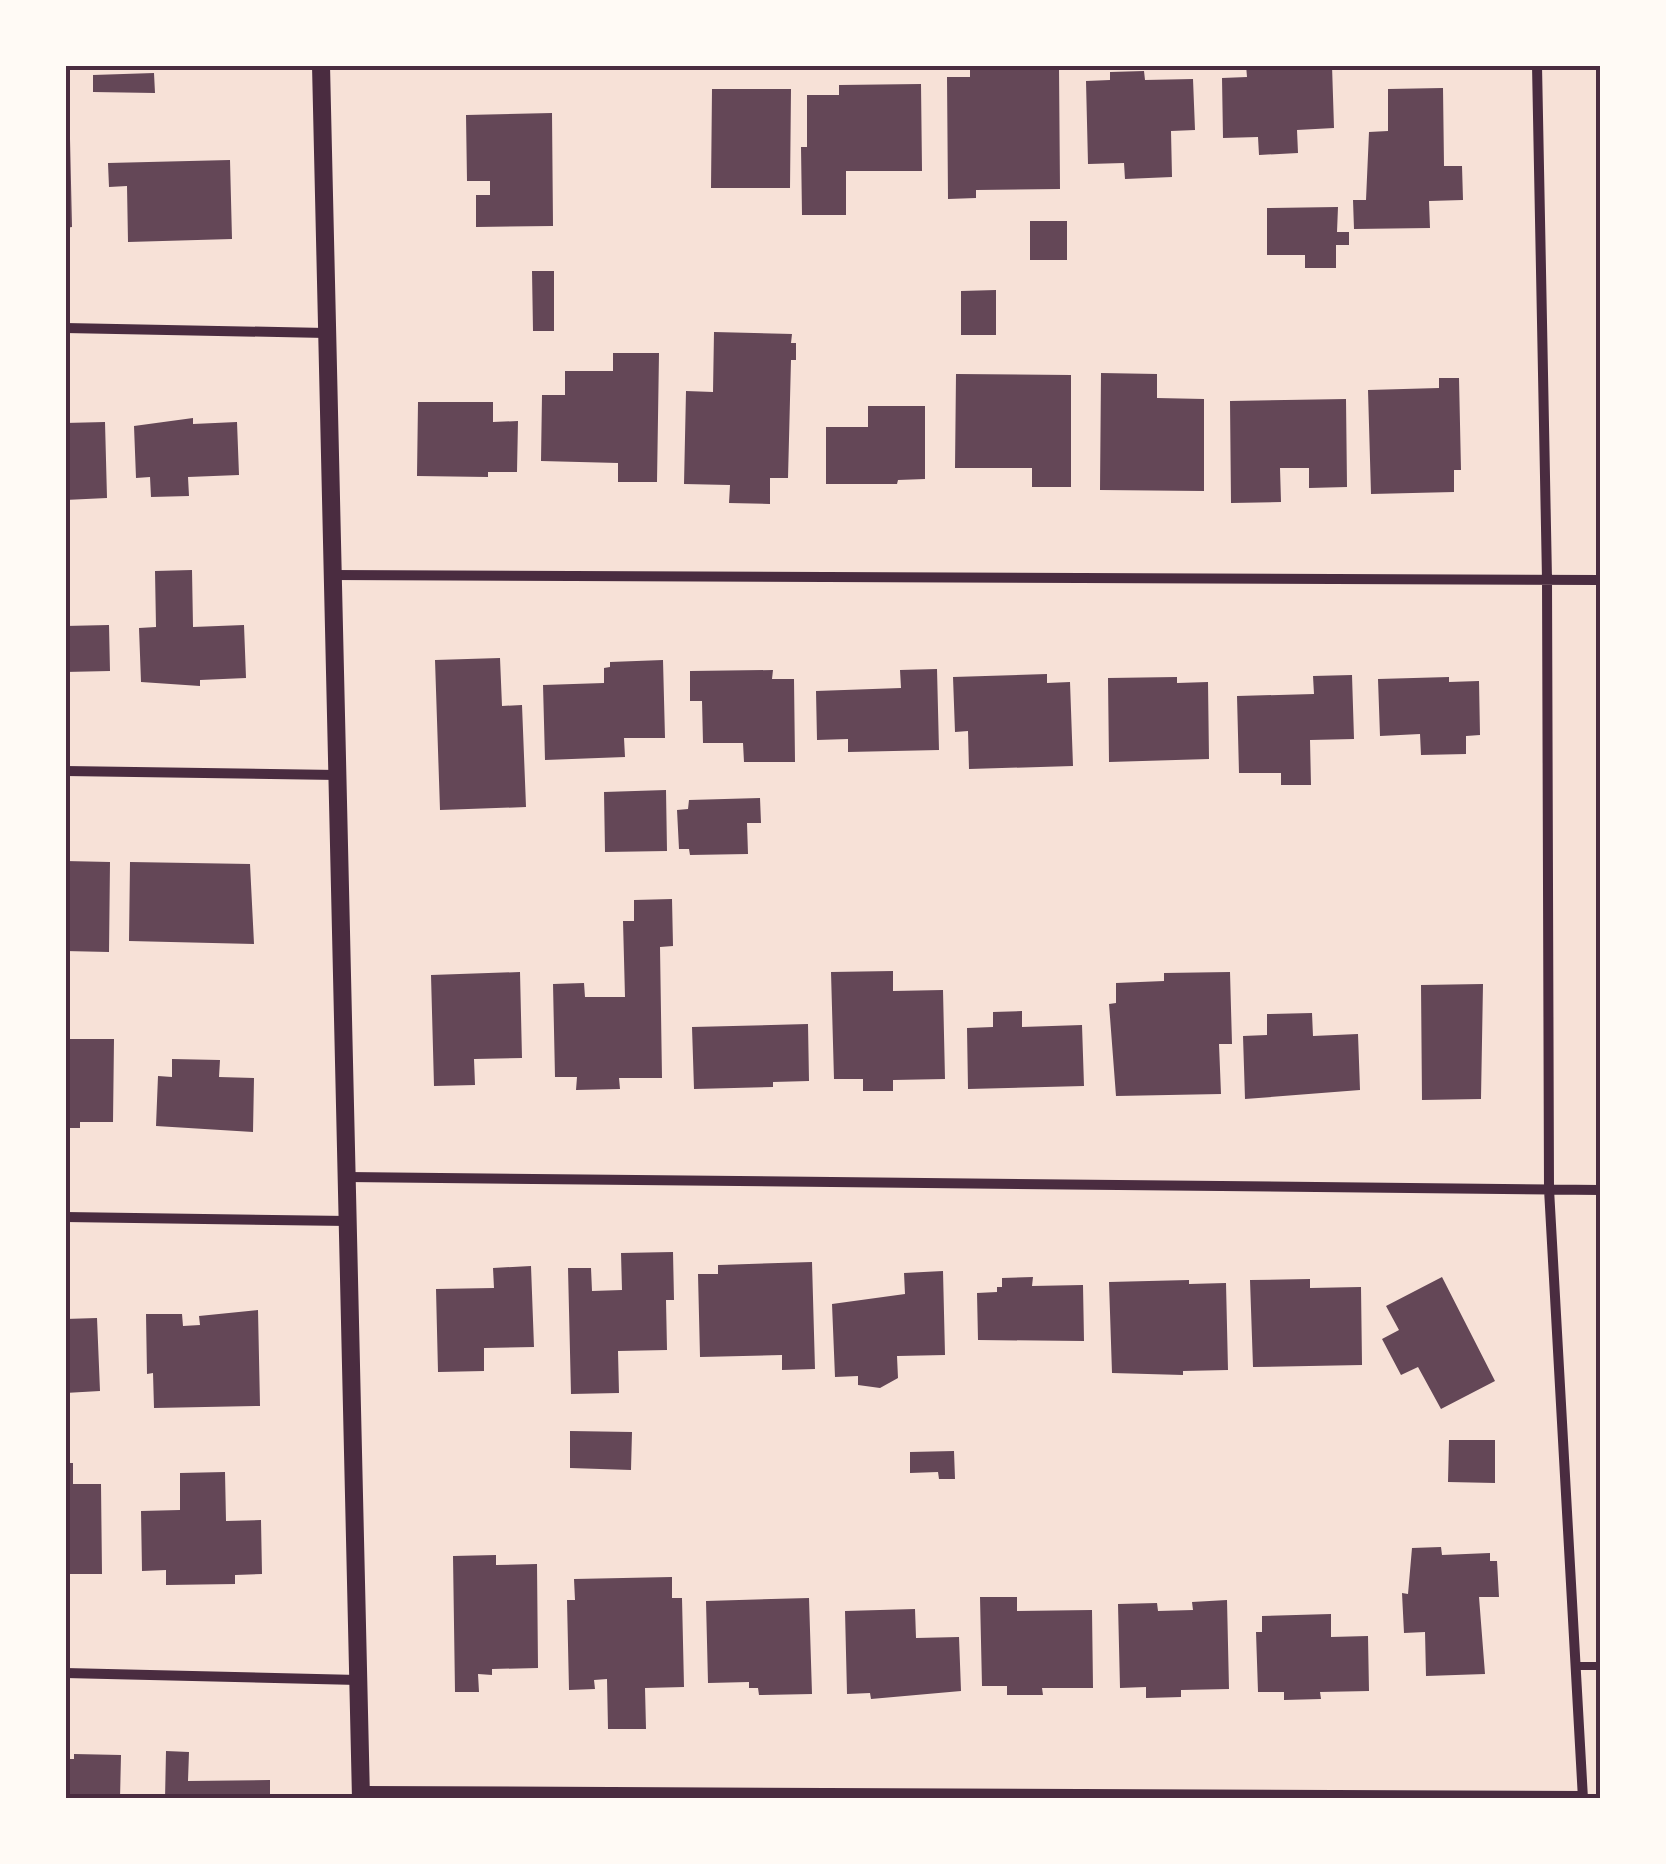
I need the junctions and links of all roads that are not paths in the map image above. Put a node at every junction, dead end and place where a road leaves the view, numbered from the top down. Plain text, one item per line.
1 (321, 65) edge
2 (1537, 65) edge
3 (65, 328) edge
4 (326, 333) junction
5 (332, 576) junction
6 (1547, 579) junction
7 (1601, 580) edge
8 (65, 770) edge
9 (336, 775) junction
10 (346, 1177) junction
11 (1549, 1189) junction
12 (1601, 1190) edge
13 (65, 1217) edge
14 (348, 1221) junction
15 (1576, 1666) junction
16 (1601, 1666) edge
17 (65, 1674) edge
18 (358, 1680) junction
19 (361, 1795) edge
20 (1583, 1798) edge

1 - 4 street
2 - 6 street
3 - 4 street
4 - 5 street
5 - 6 street
5 - 9 street
6 - 7 street
6 - 11 street
8 - 9 street
9 - 10 street
10 - 11 street
10 - 14 street
11 - 12 street
11 - 15 street
13 - 14 street
14 - 18 street
15 - 16 lane
15 - 20 street
17 - 18 street
18 - 19 street
19 - 20 street

